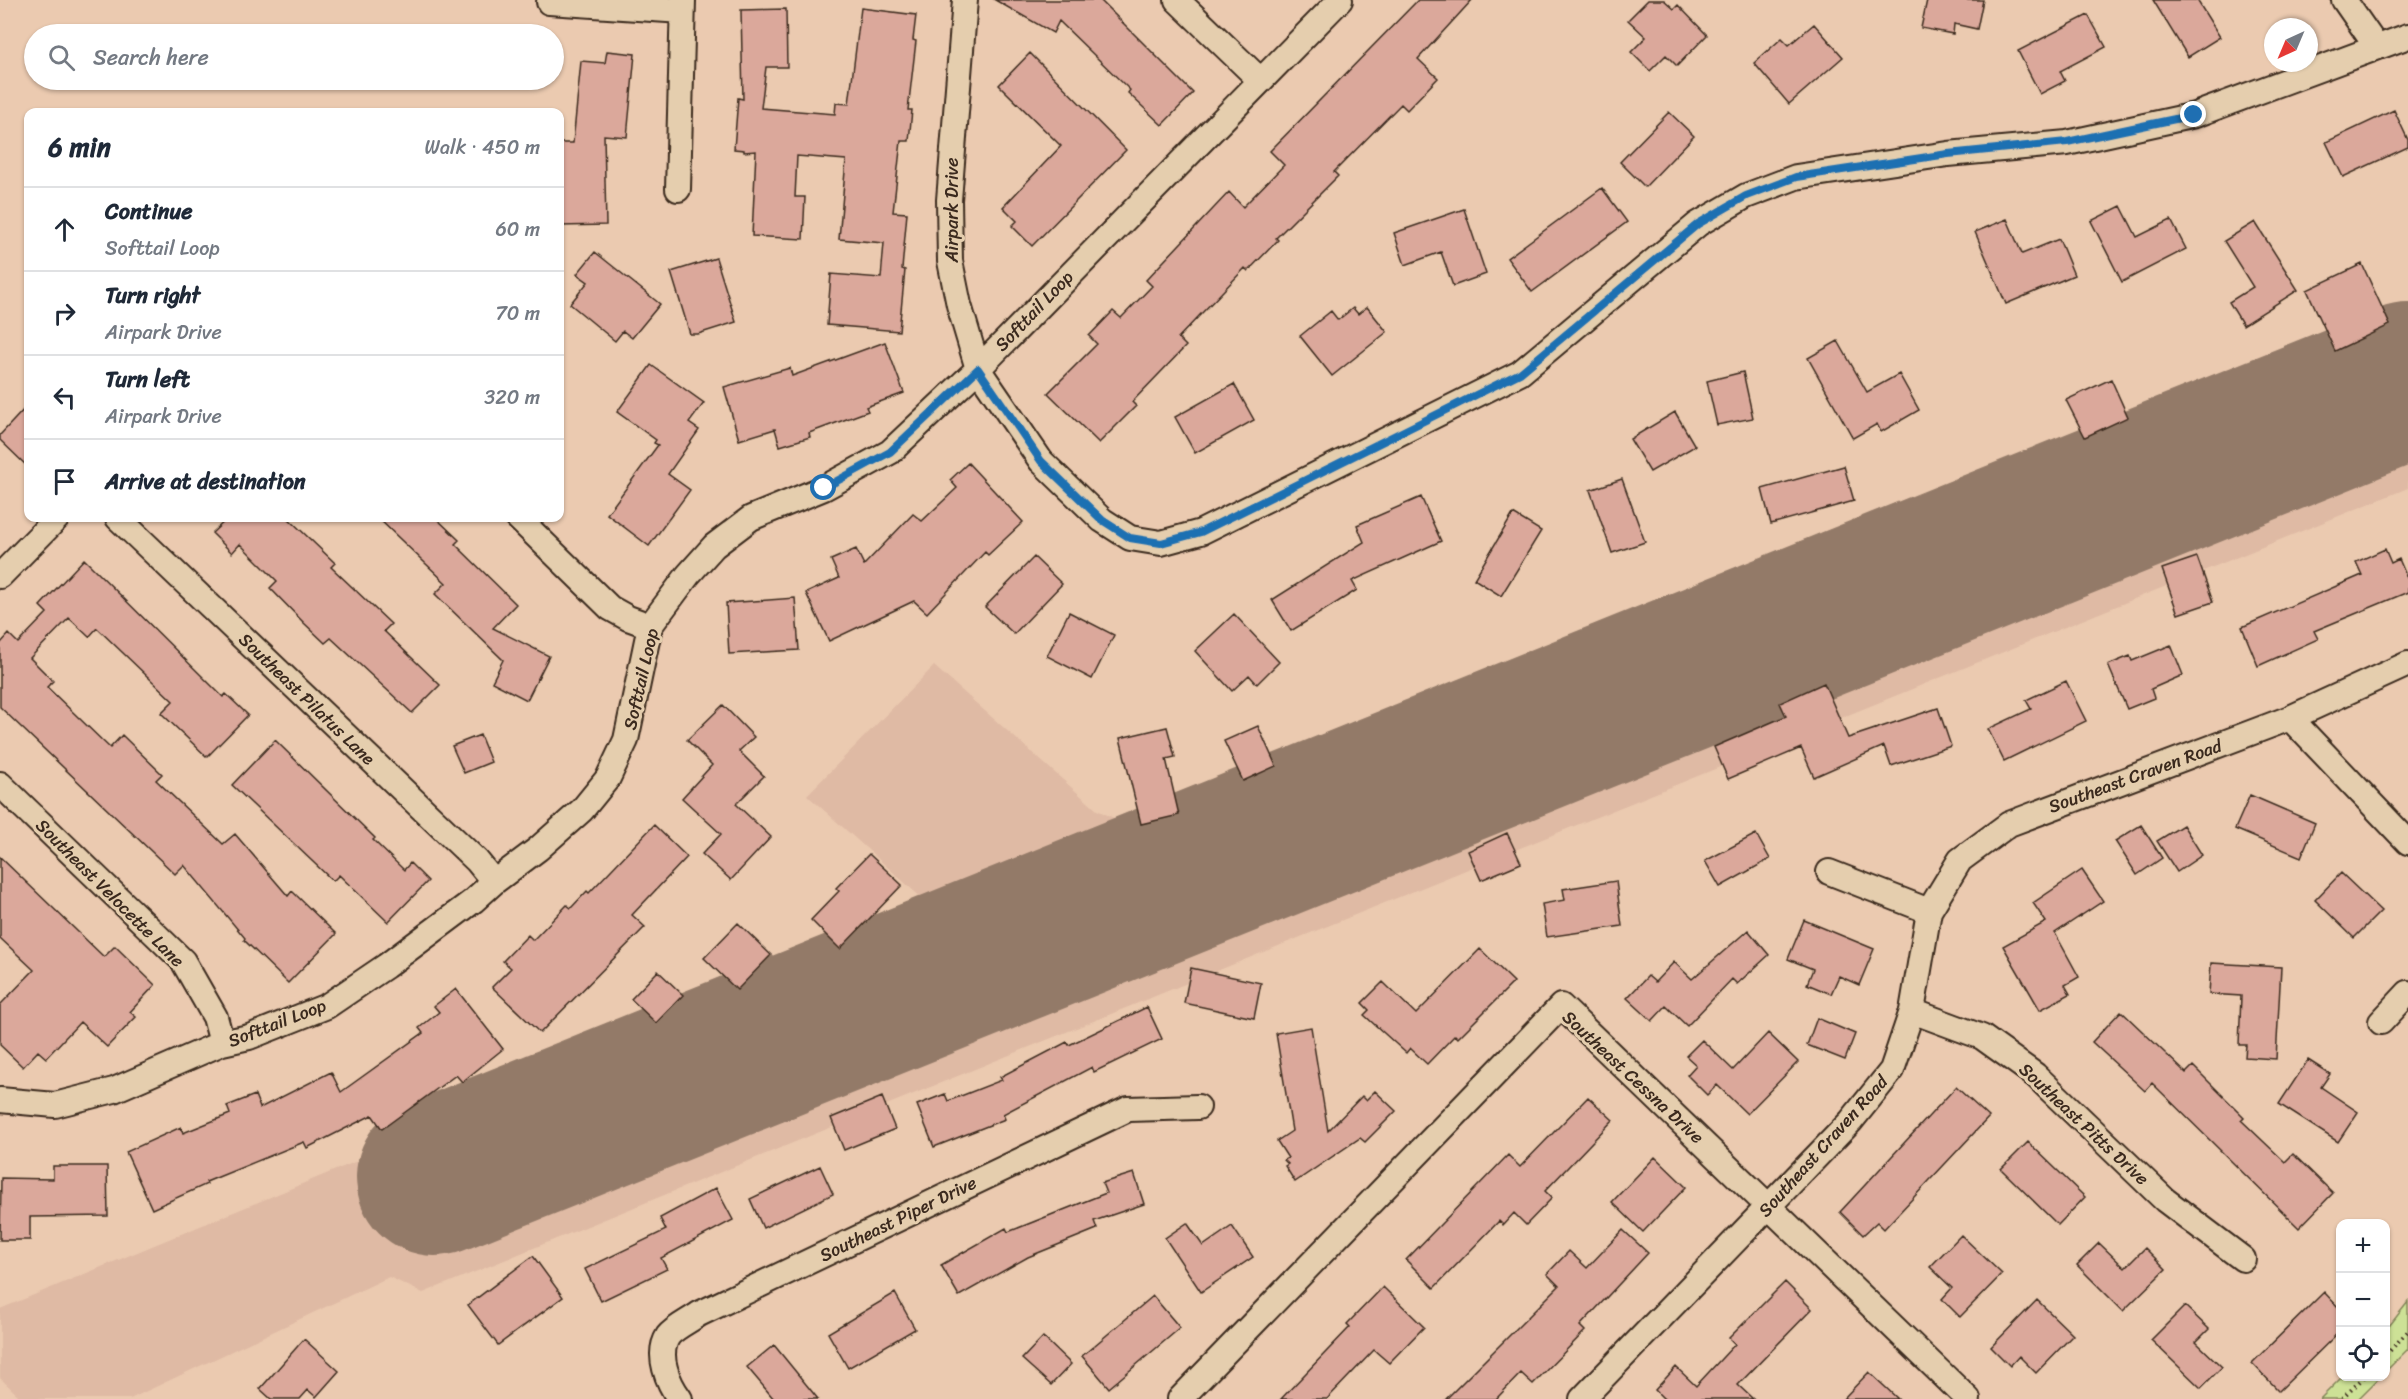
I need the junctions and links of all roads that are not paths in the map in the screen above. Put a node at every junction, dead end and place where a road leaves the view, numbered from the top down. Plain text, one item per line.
1 (965, 0) edge
2 (1177, 0) edge
3 (1340, 0) edge
4 (2344, 0) edge
5 (549, 2) dead end
6 (682, 5) edge
7 (2408, 36) edge
8 (2376, 46) junction
9 (1260, 80) junction
10 (678, 189) dead end
11 (978, 369) junction
12 (53, 522) edge
13 (122, 522) edge
14 (522, 522) edge
15 (0, 576) edge
16 (650, 626) junction
17 (2408, 664) edge
18 (2290, 718) junction
19 (0, 784) edge
20 (2408, 842) edge
21 (1829, 872) dead end
22 (494, 882) junction
23 (1929, 911) junction
24 (2408, 993) edge
25 (1912, 1011) junction
26 (2381, 1022) dead end
27 (222, 1043) junction
28 (0, 1100) edge
29 (1198, 1107) dead end
30 (1769, 1207) junction
31 (2243, 1259) dead end
32 (1959, 1396) edge
33 (680, 1399) edge
34 (1180, 1399) edge
35 (1582, 1399) edge

1 - 11 street, Airpark Drive
2 - 9 street
3 - 9 street, Softtail Loop
4 - 8 street
5 - 6 street
6 - 10 street
7 - 8 street, Airpark Drive
8 - 11 street, Airpark Drive
9 - 11 street, Softtail Loop
11 - 16 street, Softtail Loop
12 - 15 street
13 - 22 street, Southeast Pilatus Lane
14 - 16 street
16 - 22 street, Softtail Loop
17 - 18 street, Southeast Craven Road
18 - 20 street
18 - 23 street, Southeast Craven Road
19 - 27 street, Southeast Velocette Lane
21 - 23 street
22 - 27 street, Softtail Loop
23 - 25 street, Southeast Craven Road
24 - 26 street
25 - 30 street, Southeast Craven Road
25 - 31 street, Southeast Pitts Drive
27 - 28 street, Softtail Loop
29 - 33 street, Southeast Piper Drive
30 - 32 street, Southeast Cessna Drive
30 - 34 street, Southeast Cessna Drive
30 - 35 street, Southeast Craven Road

